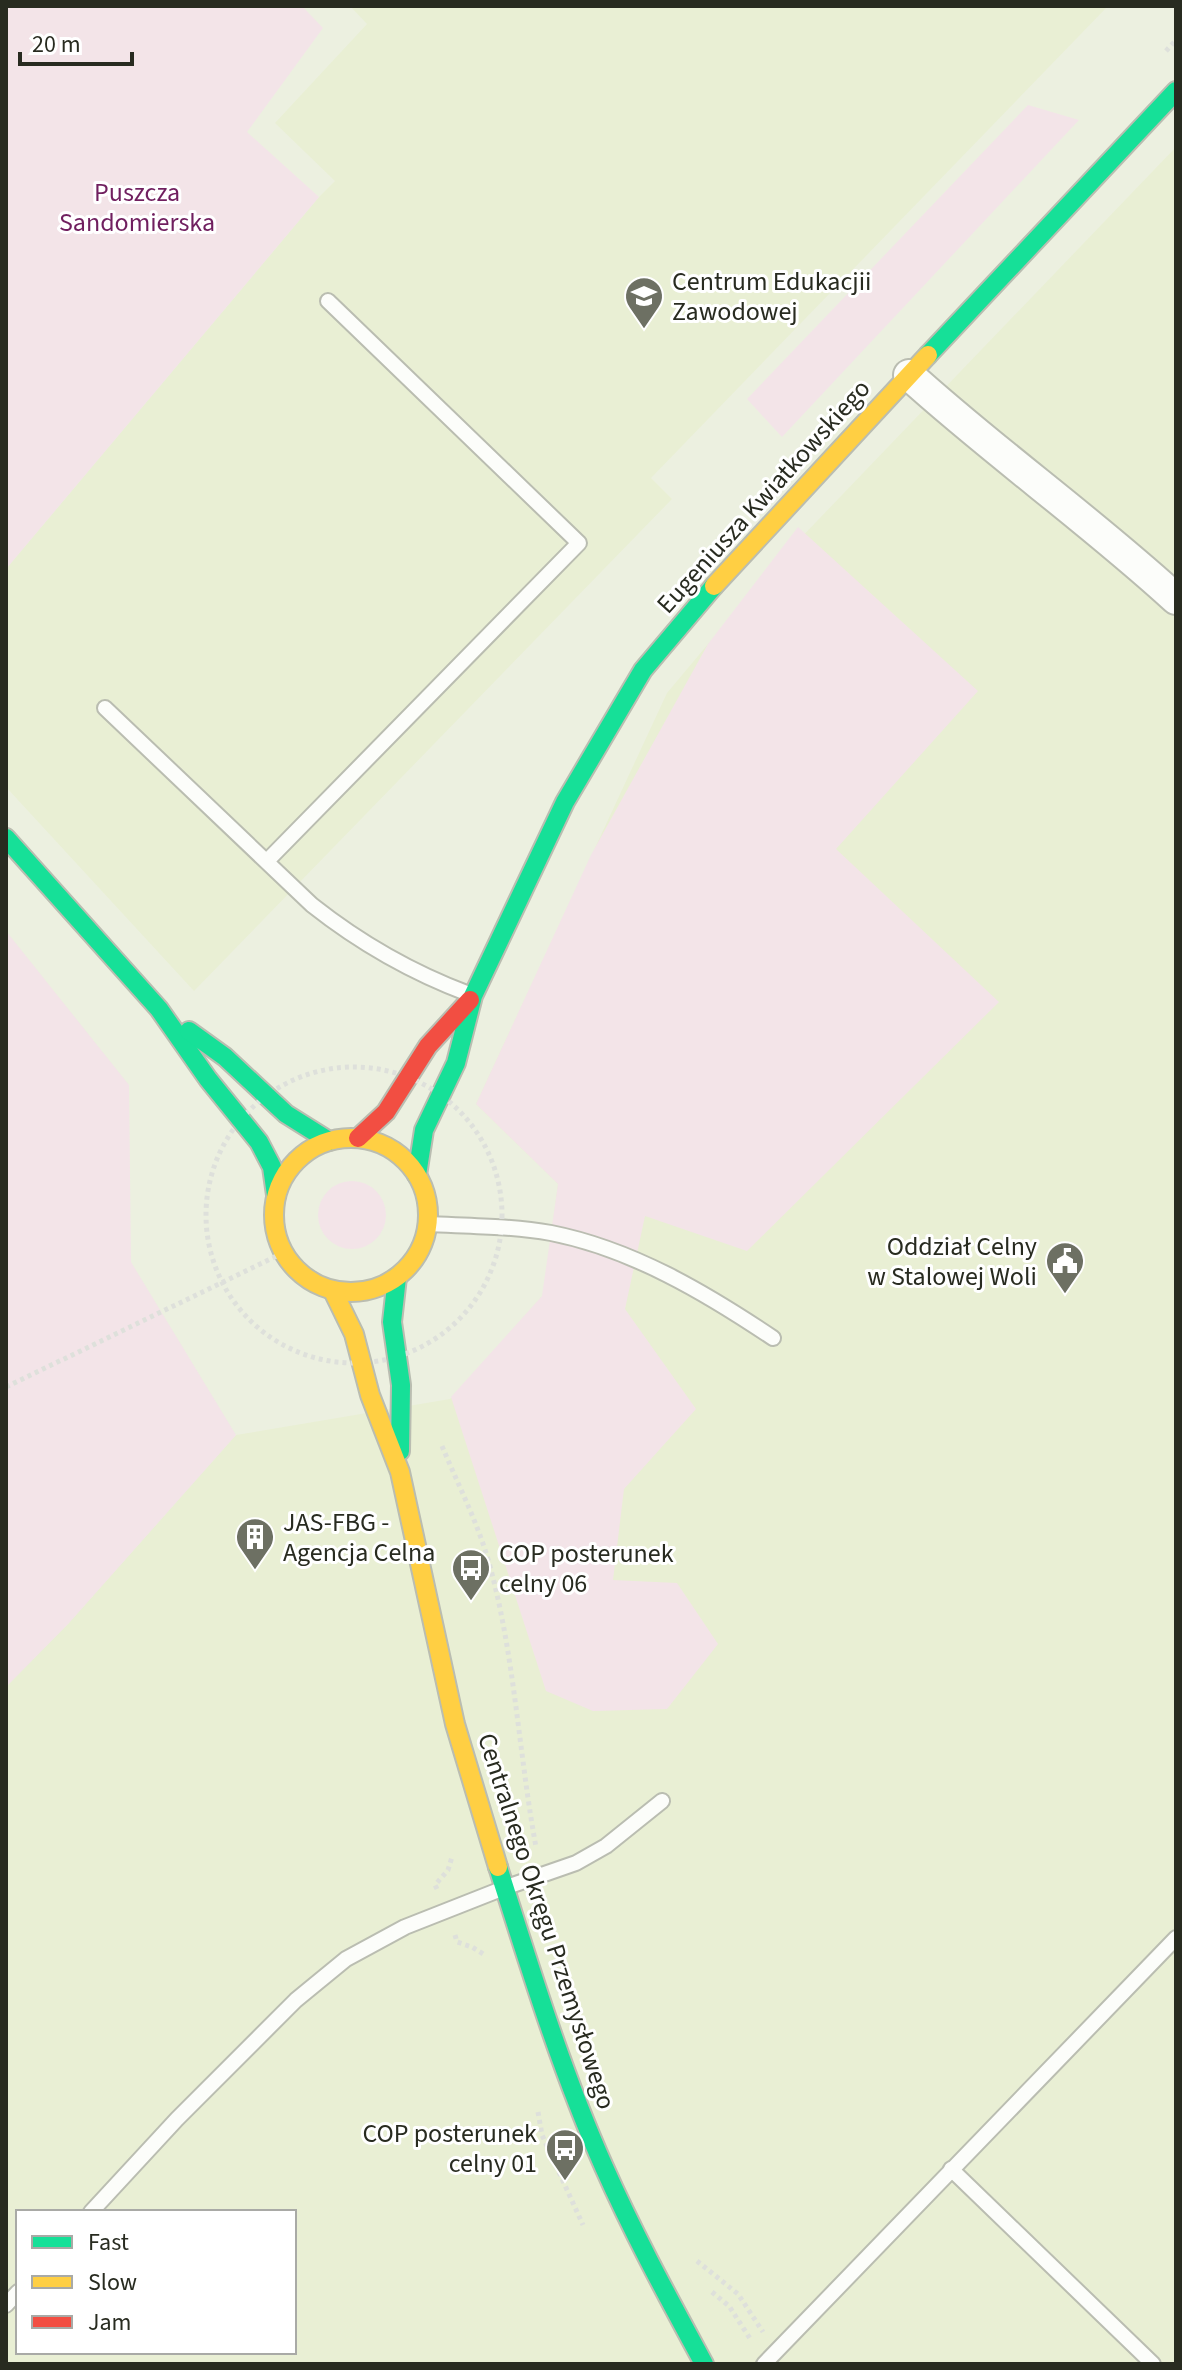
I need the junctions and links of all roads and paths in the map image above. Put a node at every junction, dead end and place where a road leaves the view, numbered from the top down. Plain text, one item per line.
1 (1176, 91) edge
2 (328, 301) dead end
3 (909, 375) junction
4 (1176, 599) edge
5 (105, 708) dead end
6 (6, 838) edge
7 (267, 861) junction
8 (473, 996) junction
9 (159, 1009) junction
10 (410, 1077) junction
11 (440, 1093) junction
12 (266, 1095) junction
13 (239, 1120) junction
14 (358, 1138) junction
15 (329, 1141) junction
16 (417, 1175) junction
17 (276, 1195) junction
18 (428, 1224) junction
19 (502, 1227) junction
20 (283, 1253) junction
21 (397, 1277) junction
22 (222, 1284) junction
23 (333, 1291) junction
24 (773, 1338) dead end
25 (397, 1357) junction
26 (362, 1363) junction
27 (6, 1387) edge
28 (400, 1472) junction
29 (662, 1801) dead end
30 (504, 1888) junction
31 (1176, 1938) edge
32 (951, 2169) junction
33 (93, 2210) edge
34 (704, 2364) edge
35 (764, 2364) edge
36 (1153, 2364) edge

1 - 3 street, Eugeniusza Kwiatkowskiego
2 - 7 lane
3 - 4 street
3 - 8 street, Eugeniusza Kwiatkowskiego
5 - 7 lane
6 - 9 street
7 - 8 lane
8 - 10 street, Eugeniusza Kwiatkowskiego
8 - 11 street, Eugeniusza Kwiatkowskiego
9 - 12 street
9 - 13 street
10 - 11 path
10 - 12 path
10 - 14 street, Eugeniusza Kwiatkowskiego
11 - 16 street, Eugeniusza Kwiatkowskiego
11 - 19 path
12 - 13 path
12 - 15 street
13 - 17 street
13 - 22 path
14 - 15 street
14 - 16 street
15 - 17 street
16 - 18 street
17 - 20 street
18 - 19 lane
18 - 21 street
19 - 24 lane
19 - 25 path
20 - 22 path
20 - 23 street
21 - 23 street
21 - 25 street, Centralnego Okręgu Przemysłowego
22 - 26 path
22 - 27 path
23 - 26 street, Centralnego Okręgu Przemysłowego
25 - 26 path
25 - 28 street, Centralnego Okręgu Przemysłowego
26 - 28 street, Centralnego Okręgu Przemysłowego
28 - 30 street, Centralnego Okręgu Przemysłowego
29 - 30 lane
30 - 33 lane
30 - 34 street, Centralnego Okręgu Przemysłowego
31 - 32 lane
32 - 35 lane
32 - 36 lane

